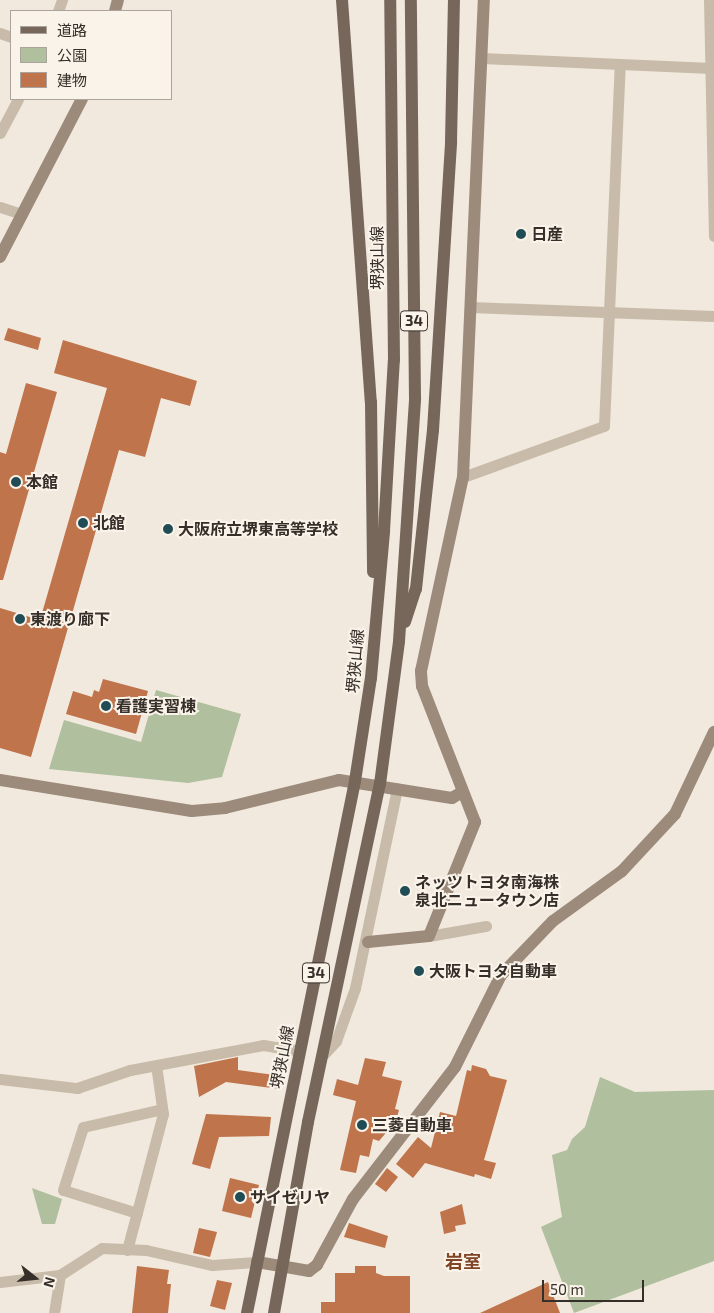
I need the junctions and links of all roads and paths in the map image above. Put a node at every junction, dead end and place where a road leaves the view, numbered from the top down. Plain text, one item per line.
1 (342, 0) edge
2 (390, 0) edge
3 (412, 0) edge
4 (454, 0) edge
5 (484, 0) edge
6 (709, 0) edge
7 (482, 58) junction
8 (620, 65) junction
9 (711, 68) junction
10 (17, 100) edge
11 (81, 100) edge
12 (3, 120) edge
13 (0, 132) edge
14 (0, 207) edge
15 (22, 214) junction
16 (714, 236) edge
17 (0, 257) edge
18 (470, 307) junction
19 (611, 312) junction
20 (714, 316) edge
21 (463, 477) junction
22 (374, 632) junction
23 (399, 641) junction
24 (714, 732) edge
25 (0, 780) edge
26 (355, 781) junction
27 (380, 784) junction
28 (397, 788) junction
29 (462, 792) junction
30 (486, 926) dead end
31 (429, 936) junction
32 (368, 942) junction
33 (300, 1051) junction
34 (324, 1054) junction
35 (156, 1065) junction
36 (0, 1079) edge
37 (162, 1109) junction
38 (136, 1213) junction
39 (127, 1250) junction
40 (257, 1262) junction
41 (284, 1267) junction
42 (60, 1274) junction
43 (0, 1282) edge
44 (54, 1313) edge
45 (247, 1313) edge
46 (274, 1313) edge

1 - 22 main road
2 - 22 main road, 堺狭山線 / 34
3 - 23 main road, 34
4 - 23 main road
5 - 7 street
6 - 9 street
7 - 8 street
7 - 18 street
8 - 9 street
8 - 19 street
9 - 16 street
10 - 12 street
11 - 15 street
12 - 13 street
14 - 15 street
15 - 17 street
18 - 19 street
18 - 21 street
19 - 20 street
19 - 21 street
21 - 29 street
22 - 26 main road, 堺狭山線 / 34
23 - 27 main road, 34
24 - 41 street
25 - 26 street
26 - 27 street
26 - 33 main road, 堺狭山線 / 34
27 - 28 street
27 - 34 main road, 34
28 - 29 street
28 - 32 street
29 - 31 street
30 - 31 street
31 - 32 street
32 - 34 street
33 - 35 street
33 - 40 main road, 堺狭山線 / 34
34 - 41 main road, 34
35 - 36 street
35 - 37 street
37 - 38 street
37 - 38 street
38 - 39 street
39 - 40 street
39 - 42 street
40 - 41 street
40 - 45 main road, 堺狭山線 / 34
41 - 46 main road, 34
42 - 43 street
42 - 44 street

